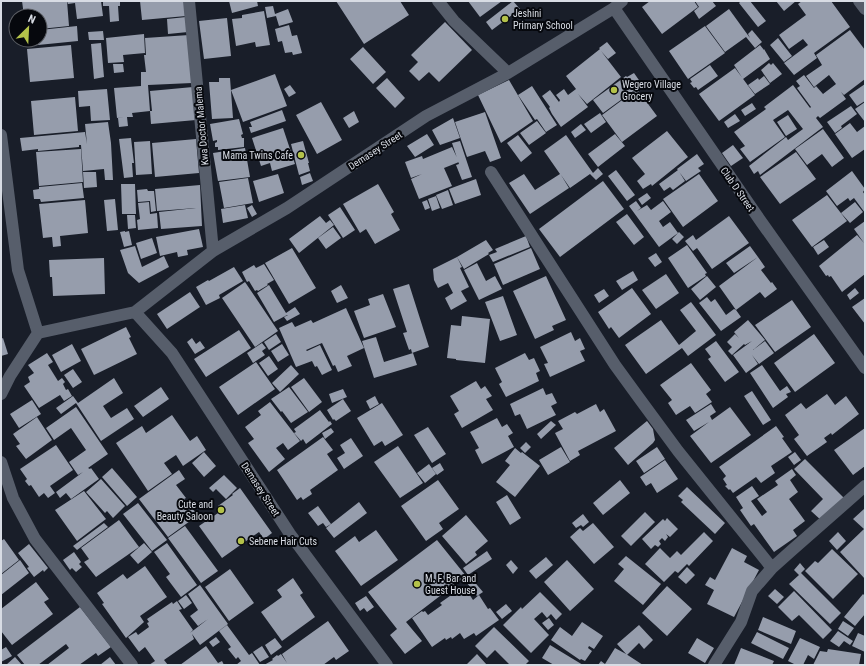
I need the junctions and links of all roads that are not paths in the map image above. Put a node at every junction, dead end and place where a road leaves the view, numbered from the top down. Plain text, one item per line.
1 (189, 1) edge
2 (438, 1) edge
3 (860, 1) edge
4 (618, 4) edge
5 (865, 8) edge
6 (508, 73) junction
7 (1, 135) edge
8 (491, 172) dead end
9 (6, 212) edge
10 (213, 251) junction
11 (135, 312) junction
12 (38, 333) junction
13 (865, 368) edge
14 (1, 394) edge
15 (1, 462) edge
16 (865, 486) edge
17 (772, 568) junction
18 (132, 665) edge
19 (388, 665) edge
20 (714, 665) edge

1 - 10 street, Kwa Doctor Malema
2 - 6 street
3 - 5 street
4 - 6 street, Demasey Street
4 - 13 street, Club D Street
6 - 10 street, Demasey Street
7 - 9 street
8 - 17 street
9 - 12 street
10 - 11 street, Demasey Street
11 - 12 street, Demasey Street
11 - 19 street, Demasey Street
12 - 14 street
15 - 18 street
16 - 17 street
17 - 20 street

